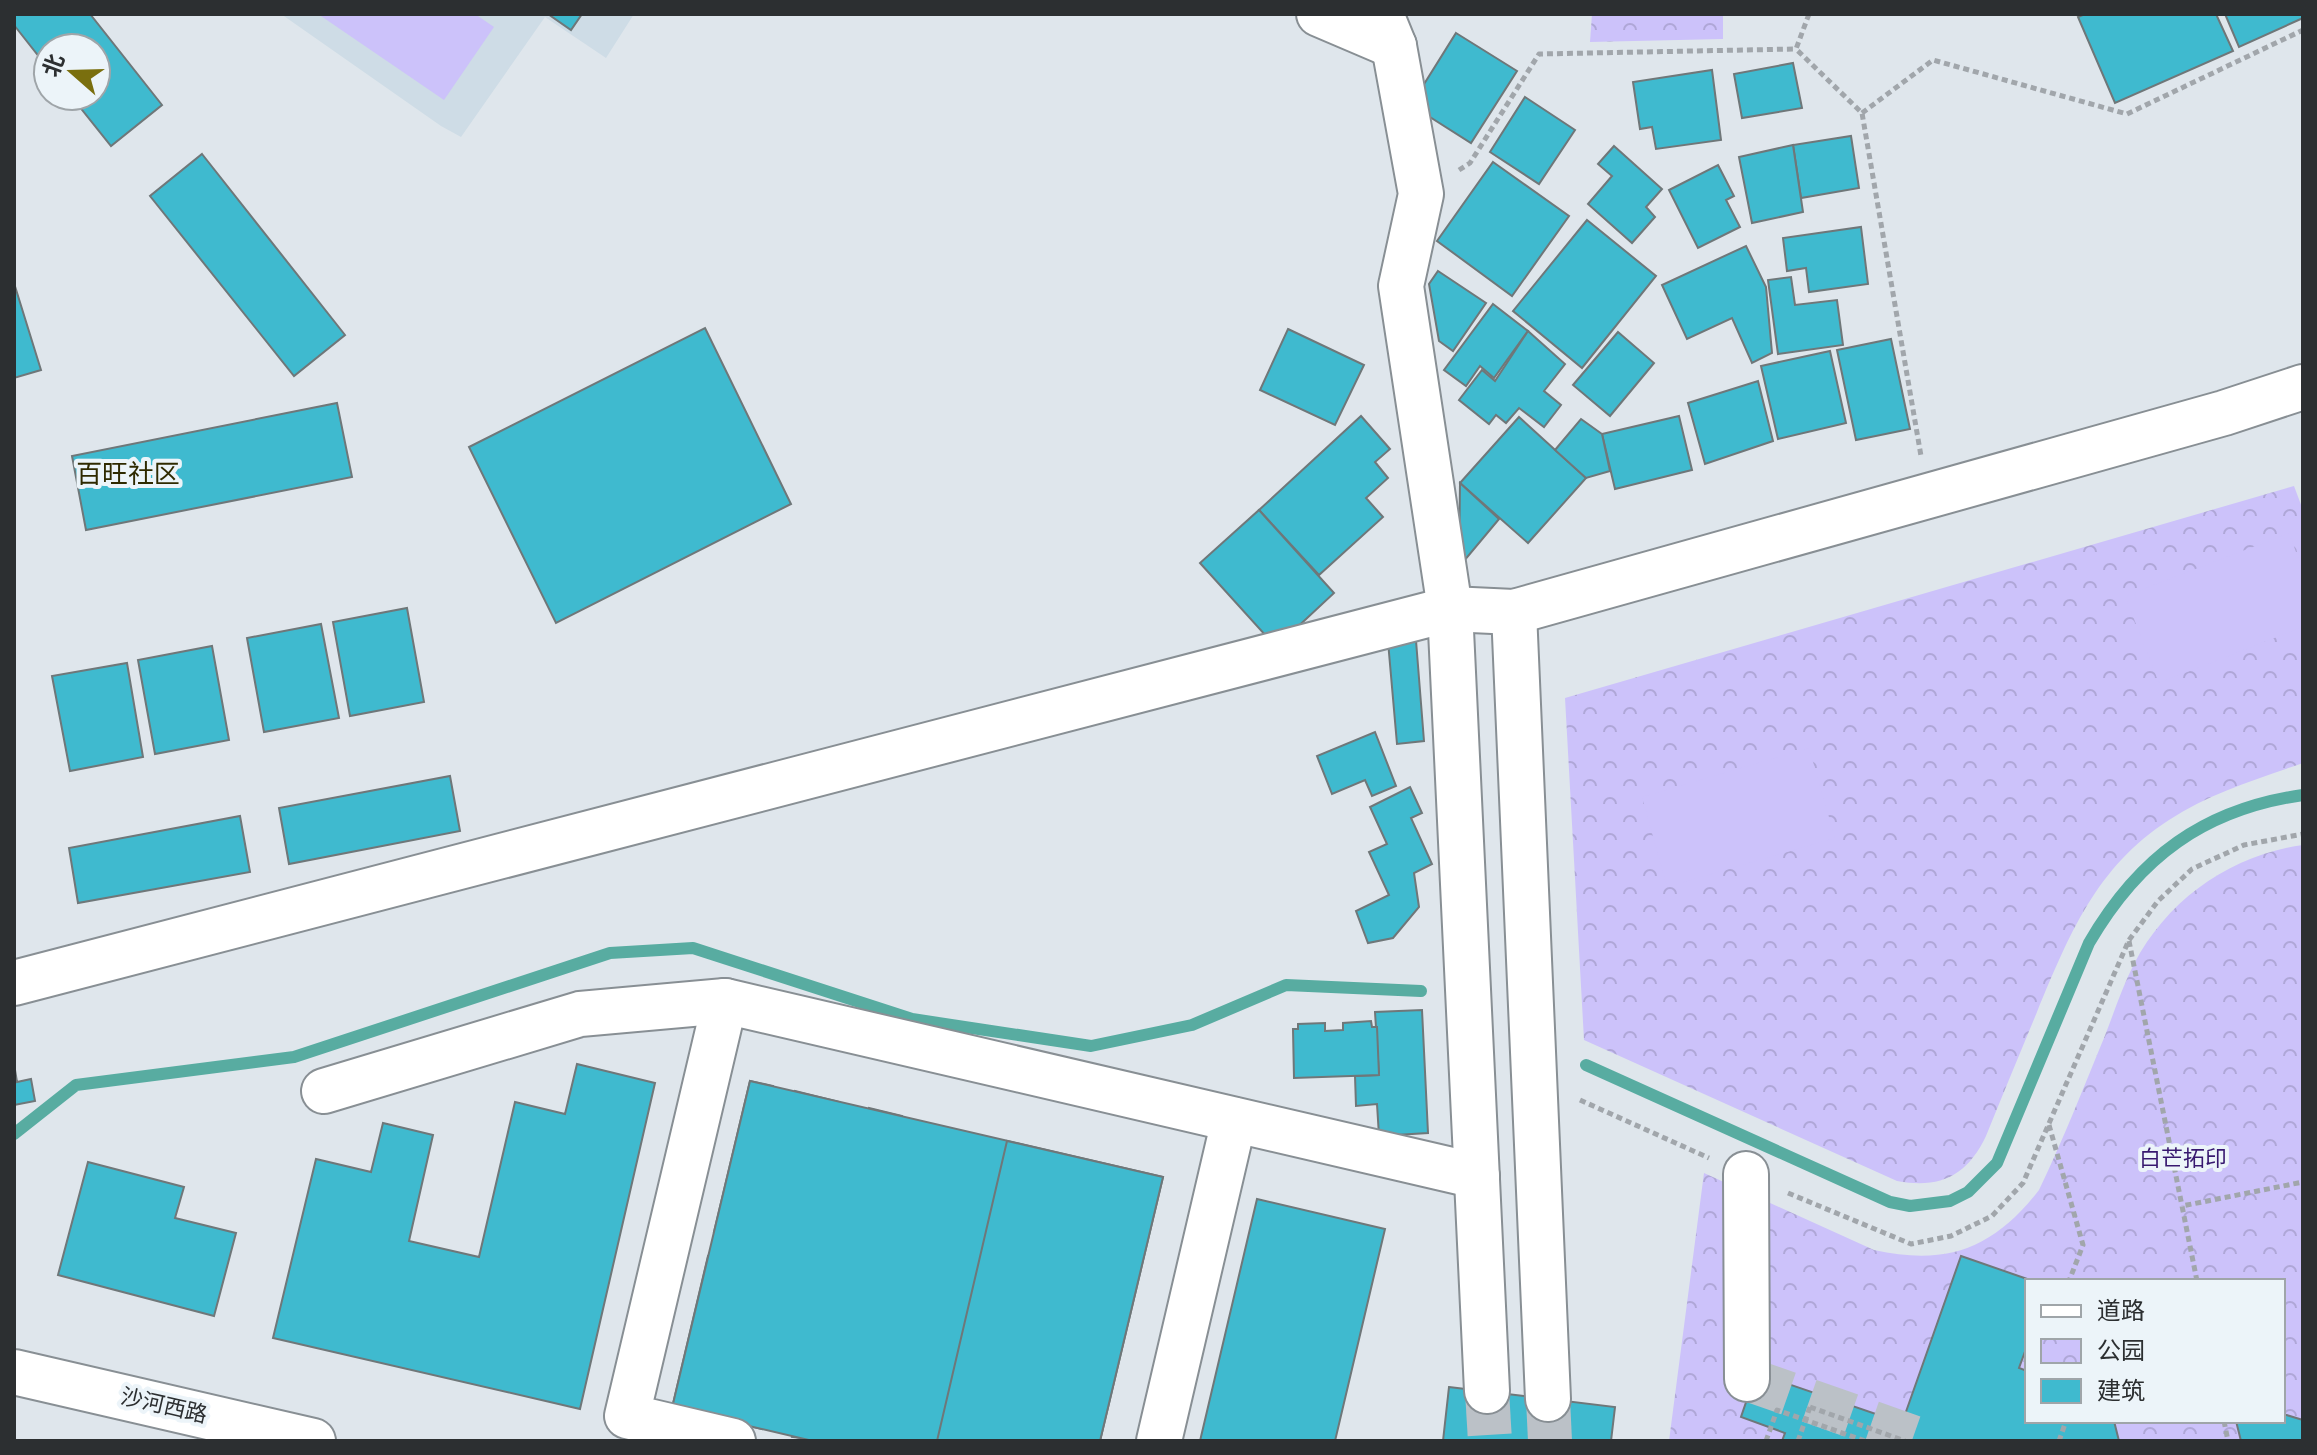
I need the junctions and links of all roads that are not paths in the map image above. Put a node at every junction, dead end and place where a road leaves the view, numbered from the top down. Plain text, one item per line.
1 (1319, 14) edge
2 (1387, 30) edge
3 (2303, 387) edge
4 (1450, 609) junction
5 (1514, 612) junction
6 (14, 983) edge
7 (725, 1001) junction
8 (324, 1091) dead end
9 (1234, 1120) junction
10 (1746, 1174) road end
11 (1477, 1176) junction
12 (14, 1372) edge
13 (1747, 1379) dead end
14 (1487, 1391) tunnel mouth
15 (1548, 1399) tunnel mouth
16 (313, 1441) edge
17 (733, 1441) edge
18 (1159, 1441) edge

1 - 2 street
2 - 4 street
3 - 5 street
4 - 5 street
4 - 6 street
4 - 11 street
5 - 15 street
7 - 8 street
7 - 9 street
7 - 17 street
9 - 11 street
9 - 18 street
10 - 13 street
11 - 14 street
12 - 16 street, 沙河西路

